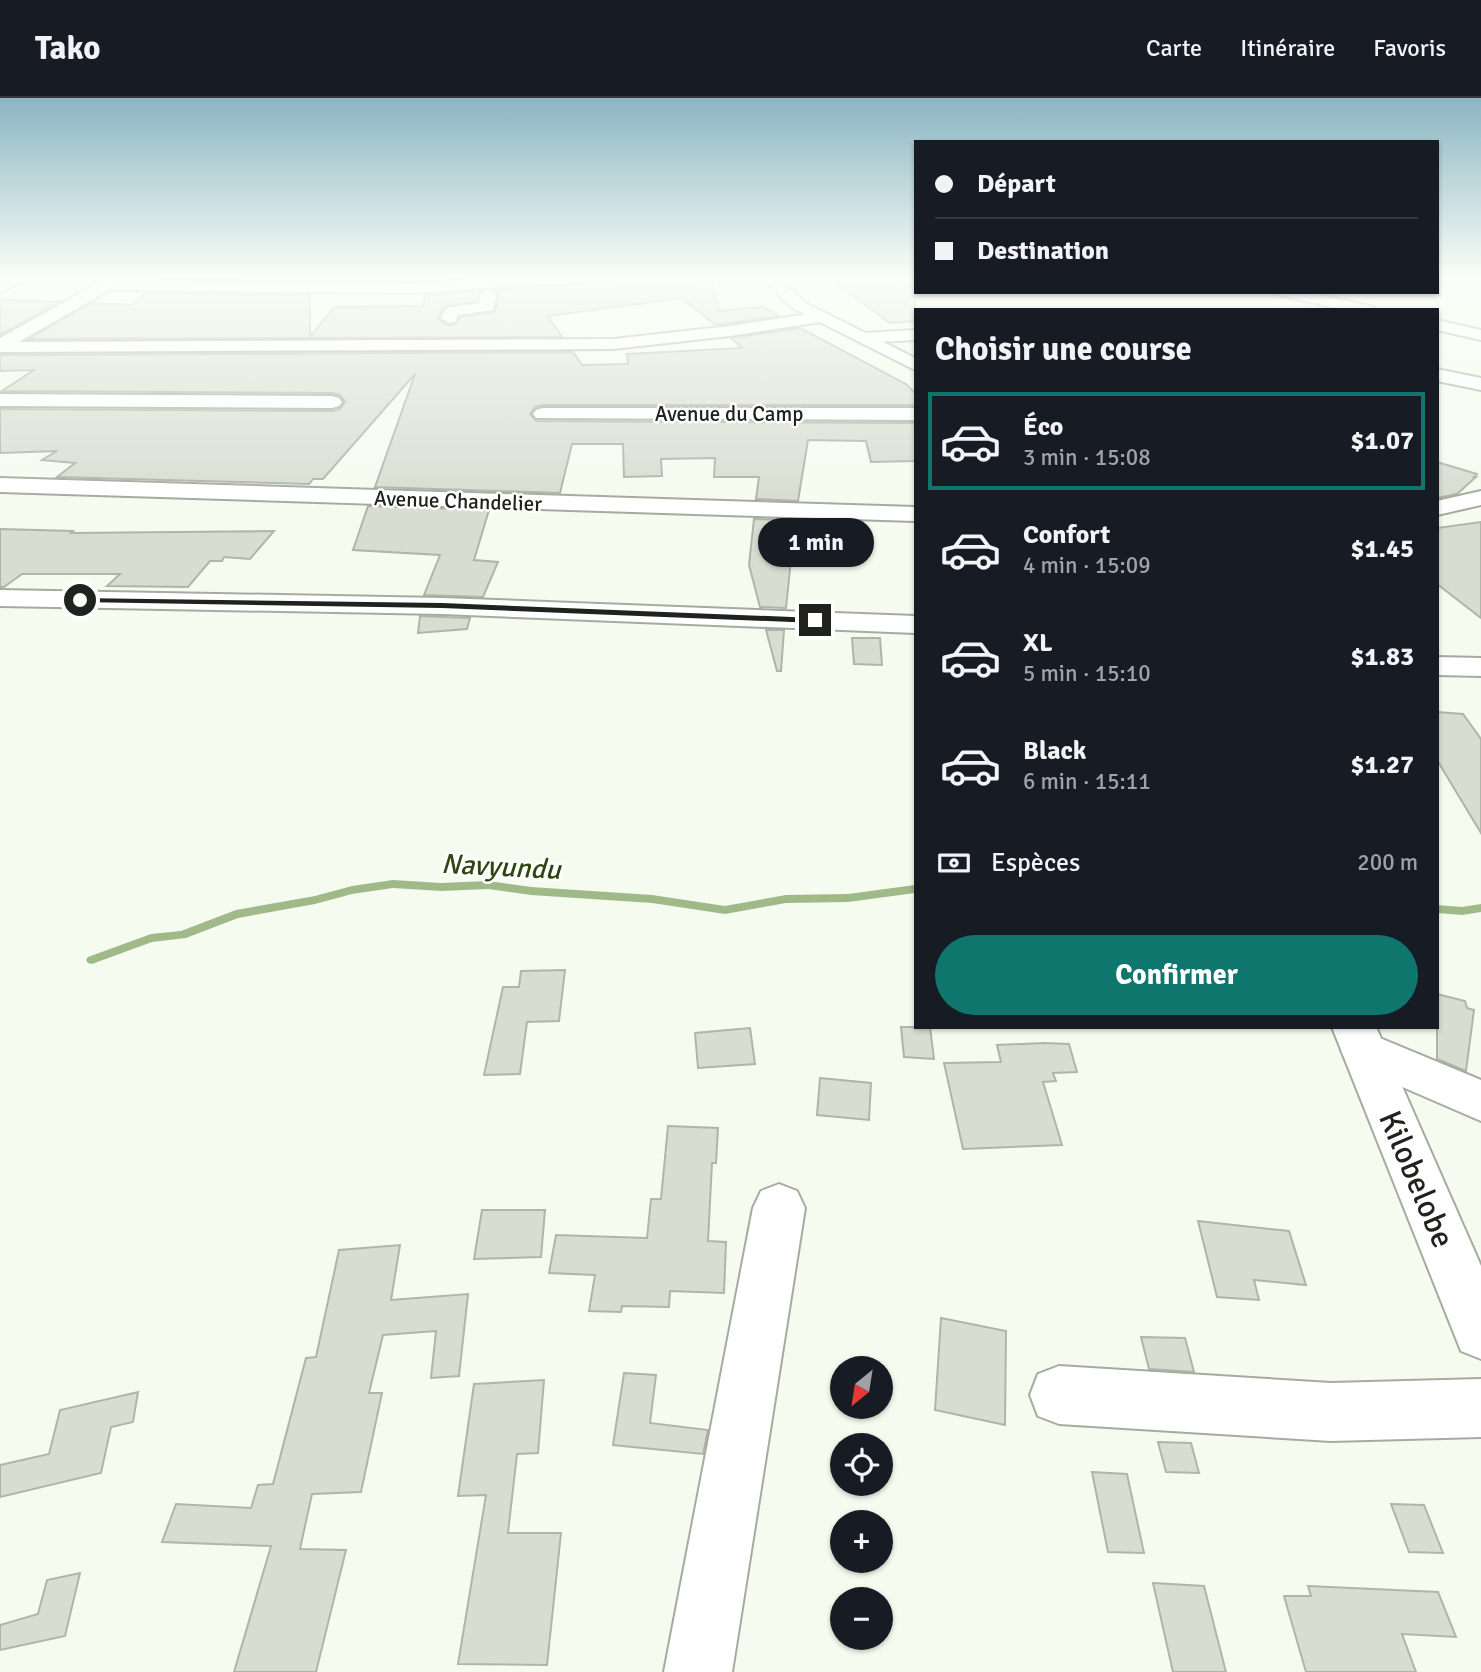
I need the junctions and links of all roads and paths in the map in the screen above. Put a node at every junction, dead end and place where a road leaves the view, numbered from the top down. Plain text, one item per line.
1 (887, 350) edge
2 (914, 364) edge
3 (1439, 375) edge
4 (1481, 384) edge
5 (0, 400) edge
6 (332, 402) dead end
7 (543, 414) dead end
8 (914, 414) edge
9 (0, 485) edge
10 (1481, 498) edge
11 (1439, 508) edge
12 (914, 514) edge
13 (0, 598) edge
14 (914, 625) edge
15 (1439, 666) edge
16 (1481, 667) edge
17 (1359, 1039) edge
18 (1481, 1101) edge
19 (779, 1208) dead end
20 (1481, 1331) edge
21 (1059, 1395) dead end
22 (1481, 1408) edge
23 (698, 1672) edge

1 - 2 street
3 - 4 street
5 - 6 street
7 - 8 street, Avenue du Camp
9 - 12 street, Avenue Chandelier
10 - 11 street
13 - 14 street
15 - 16 street
17 - 18 street
17 - 20 street, Kilobelobe
19 - 23 street
21 - 22 street

